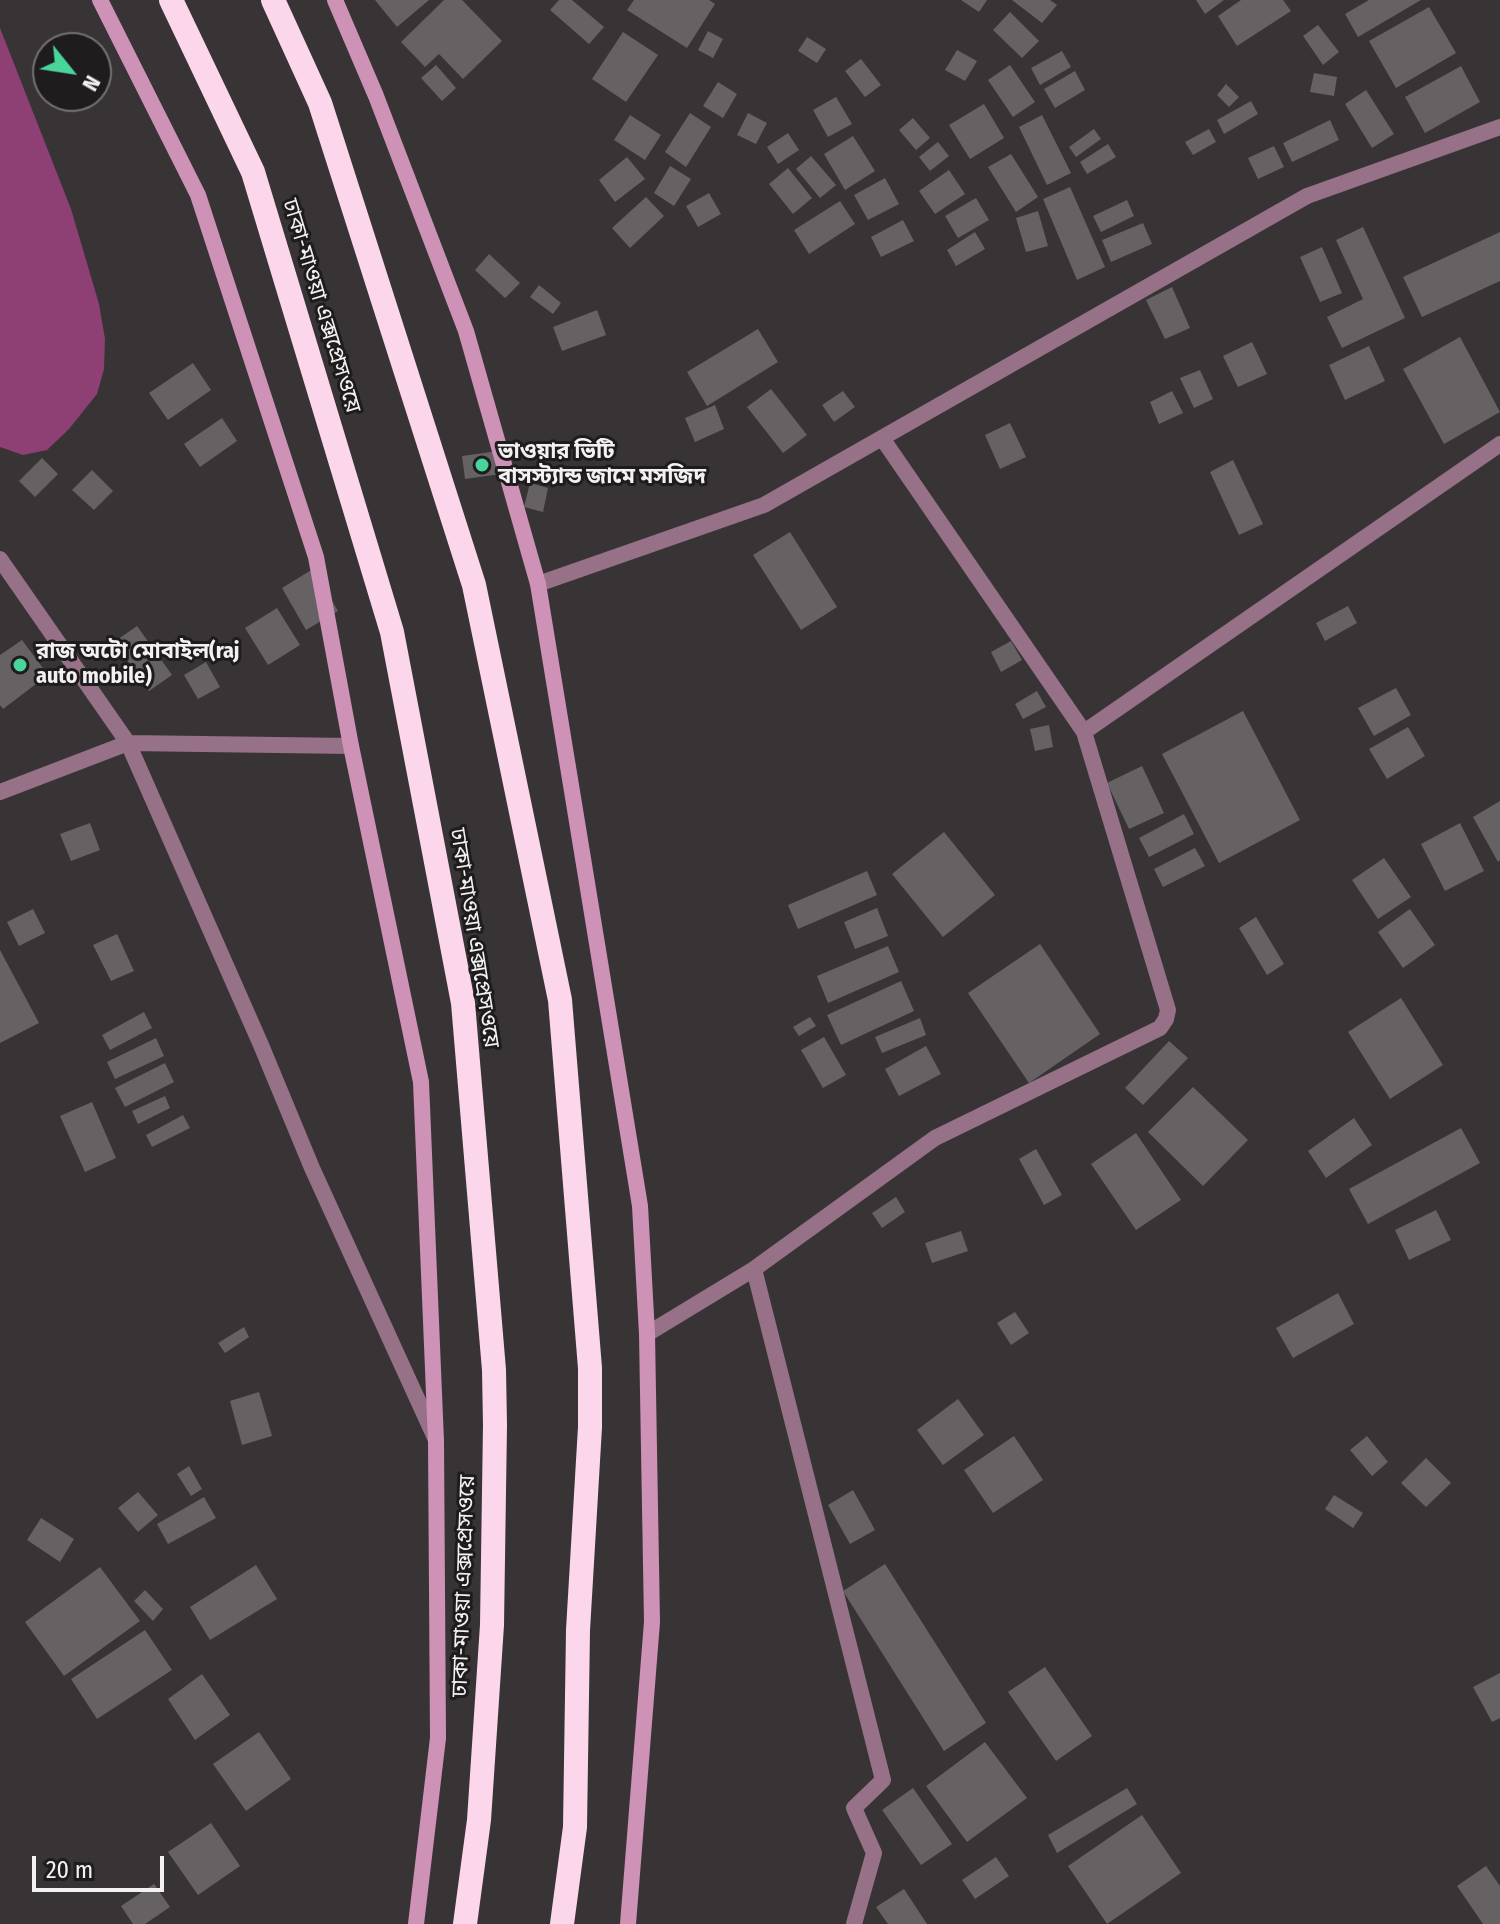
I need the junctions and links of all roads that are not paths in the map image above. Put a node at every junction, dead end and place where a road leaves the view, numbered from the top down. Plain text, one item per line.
1 (100, 0) edge
2 (171, 0) edge
3 (273, 0) edge
4 (335, 0) edge
5 (1500, 127) edge
6 (882, 438) junction
7 (1500, 444) edge
8 (0, 559) edge
9 (538, 584) junction
10 (1084, 732) junction
11 (128, 743) junction
12 (351, 746) junction
13 (0, 792) edge
14 (754, 1269) junction
15 (647, 1334) junction
16 (436, 1441) junction
17 (416, 1924) edge
18 (465, 1924) edge
19 (562, 1924) edge
20 (628, 1924) edge
21 (854, 1924) edge

1 - 12 street
2 - 18 highway, ঢাকা-মাওয়া এক্সপ্রেসওয়ে
3 - 19 highway
4 - 9 street
5 - 6 street
6 - 9 street
6 - 10 street
7 - 10 street
8 - 11 street
9 - 15 street
10 - 14 street
11 - 12 street
11 - 13 street
11 - 16 street
12 - 16 street
14 - 15 street
14 - 21 street
15 - 20 street
16 - 17 street

